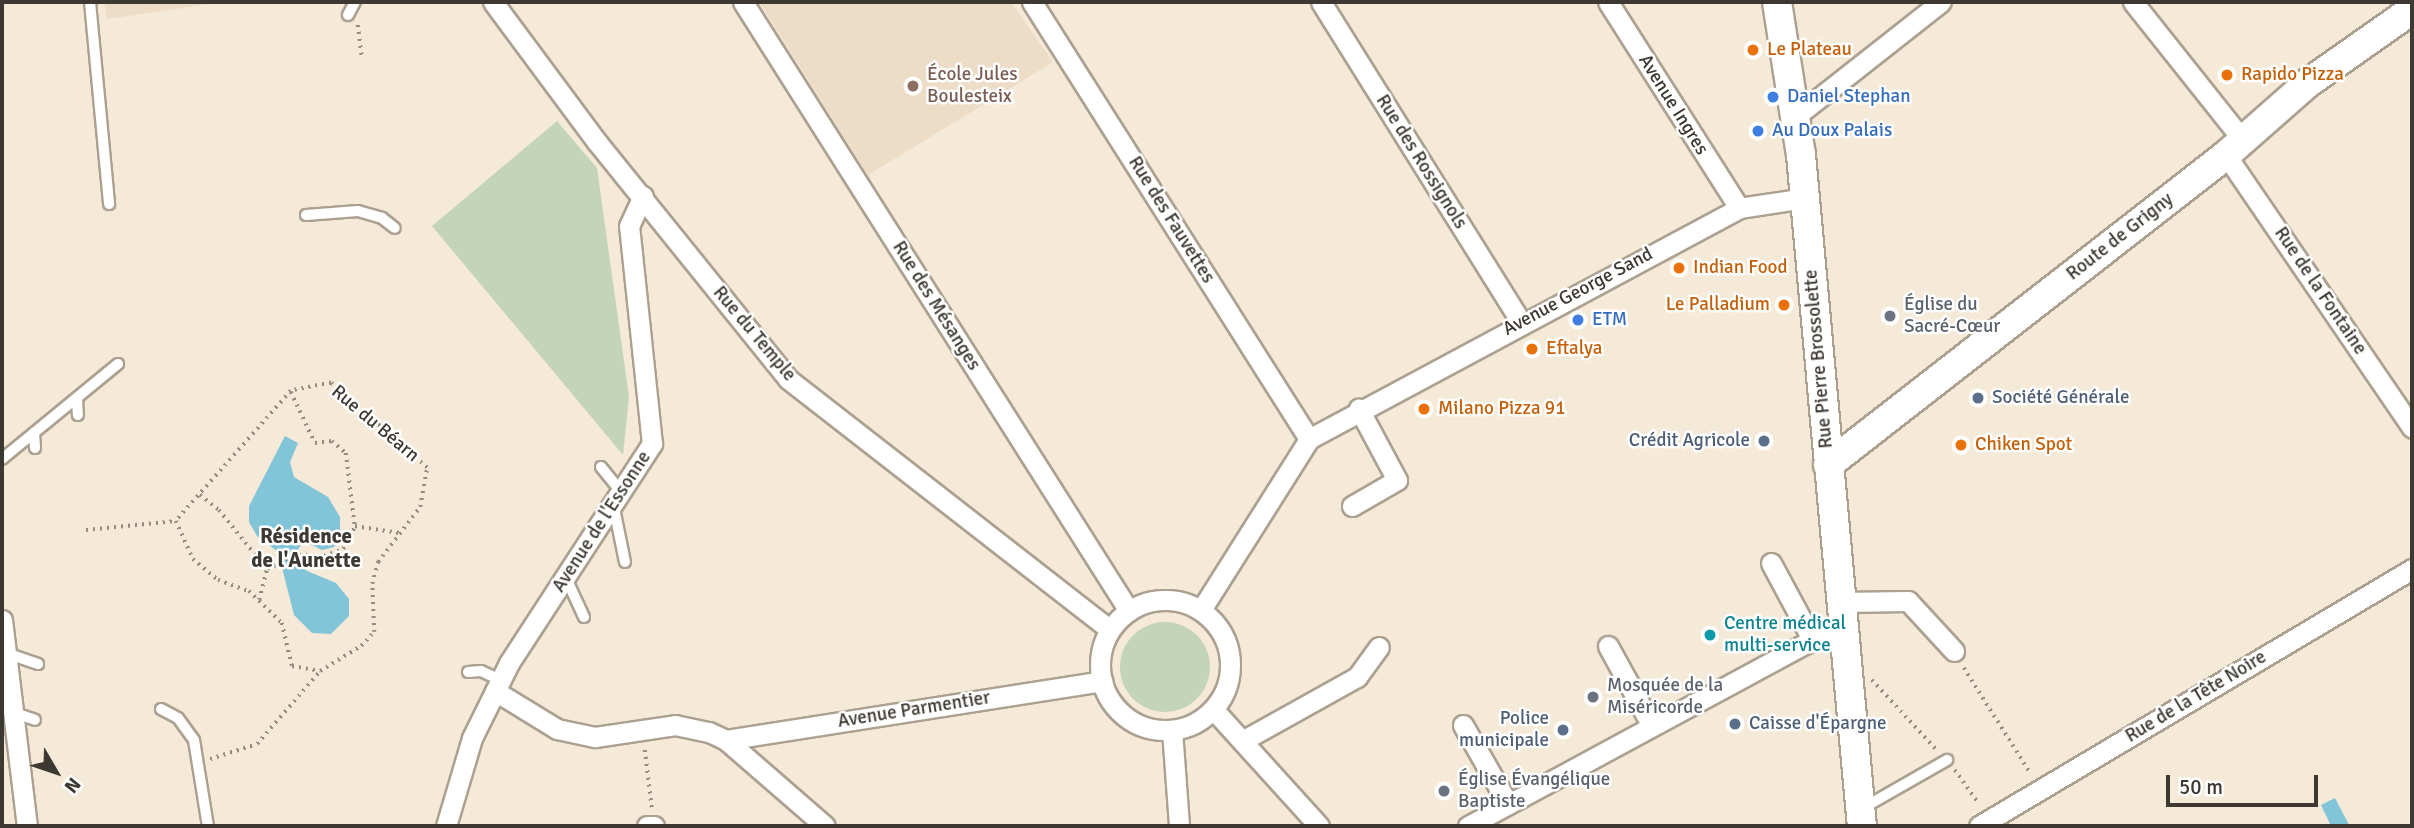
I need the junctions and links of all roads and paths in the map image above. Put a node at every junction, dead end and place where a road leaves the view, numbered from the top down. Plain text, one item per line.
1 (90, 2) edge
2 (493, 2) edge
3 (743, 2) edge
4 (1032, 2) edge
5 (1321, 2) edge
6 (1608, 2) edge
7 (1776, 2) edge
8 (1793, 2) edge
9 (1941, 2) edge
10 (2133, 2) edge
11 (355, 4) edge
12 (2412, 10) edge
13 (348, 15) dead end
14 (362, 59) dead end
15 (1796, 116) junction
16 (2234, 147) junction
17 (643, 196) junction
18 (1804, 198) junction
19 (109, 204) dead end
20 (1739, 208) junction
21 (306, 215) dead end
22 (395, 228) dead end
23 (1521, 322) junction
24 (118, 364) dead end
25 (290, 391) junction
26 (77, 398) junction
27 (1359, 409) junction
28 (78, 415) dead end
29 (2412, 429) edge
30 (34, 433) junction
31 (1309, 439) junction
32 (35, 448) dead end
33 (2, 459) edge
34 (1828, 465) junction
35 (601, 467) dead end
36 (200, 495) junction
37 (619, 501) junction
38 (1352, 506) dead end
39 (176, 521) junction
40 (355, 526) junction
41 (86, 530) dead end
42 (399, 534) junction
43 (625, 562) dead end
44 (1771, 563) dead end
45 (267, 569) junction
46 (2412, 569) edge
47 (566, 578) junction
48 (259, 600) junction
49 (1201, 610) junction
50 (1129, 611) junction
51 (1842, 612) junction
52 (584, 617) dead end
53 (2, 620) edge
54 (1110, 630) junction
55 (1812, 639) junction
56 (1608, 646) dead end
57 (1379, 647) dead end
58 (4, 652) edge
59 (1954, 652) joint
60 (1847, 653) junction
61 (38, 664) dead end
62 (320, 671) junction
63 (468, 672) dead end
64 (1102, 681) junction
65 (498, 686) junction
66 (161, 709) dead end
67 (1213, 709) junction
68 (15, 713) junction
69 (35, 720) dead end
70 (1463, 725) dead end
71 (1652, 726) junction
72 (1172, 730) junction
73 (626, 733) junction
74 (726, 740) junction
75 (1242, 741) junction
76 (1947, 760) junction
77 (198, 763) junction
78 (2040, 789) junction
79 (1508, 804) junction
80 (1861, 818) edge
81 (1985, 823) edge
82 (27, 826) edge
83 (208, 826) edge
84 (446, 826) edge
85 (652, 826) edge
86 (825, 826) edge
87 (1179, 826) edge
88 (1319, 826) edge
89 (1468, 826) edge

1 - 19 lane
2 - 17 street, Rue du Temple
3 - 50 street, Rue des Mésanges
4 - 31 street, Rue des Fauvettes
5 - 23 street, Rue des Rossignols
6 - 20 street, Avenue Ingres
7 - 15 main road, Rue Pierre Brossolette
8 - 15 main road, Rue Pierre Brossolette
9 - 15 street
10 - 16 street, Rue de la Fontaine
11 - 13 lane
11 - 14 path
12 - 16 main road, Route de Grigny
15 - 18 main road, Rue Pierre Brossolette
16 - 29 street, Rue de la Fontaine
16 - 34 main road, Route de Grigny
17 - 37 street, Avenue de l'Essonne
17 - 54 street, Rue du Temple
18 - 20 street, Avenue George Sand
18 - 34 main road, Rue Pierre Brossolette
20 - 23 street, Avenue George Sand
21 - 22 lane
23 - 27 street, Avenue George Sand
24 - 26 lane
25 - 36 path
25 - 40 path
25 - 42 path, Rue du Béarn
26 - 28 lane
26 - 30 lane
27 - 31 street, Avenue George Sand
27 - 38 street
30 - 32 lane
30 - 33 lane
31 - 49 street, Avenue George Sand
34 - 51 main road, Rue Pierre Brossolette
35 - 37 lane
36 - 39 path
36 - 45 path
37 - 43 lane
37 - 47 street, Avenue de l'Essonne
39 - 41 path
39 - 48 path
40 - 42 path
40 - 45 path
42 - 62 path, Rue du Béarn
44 - 55 street
45 - 48 path
46 - 78 street, Rue de la Tête Noire
47 - 52 lane
47 - 65 street, Avenue de l'Essonne
48 - 62 path
49 - 50 street
49 - 67 street
50 - 54 street
51 - 55 street
51 - 59 street
51 - 60 main road, Rue Pierre Brossolette
53 - 58 street
54 - 64 street
55 - 71 street
56 - 71 street
57 - 75 street
58 - 61 lane
58 - 68 street
59 - 78 path
60 - 76 path
60 - 80 main road, Rue Pierre Brossolette
62 - 77 path, Rue du Béarn
63 - 65 lane
64 - 72 street
64 - 74 street, Avenue Parmentier
65 - 73 street
65 - 84 street, Avenue de l'Essonne
66 - 77 lane
67 - 72 street
67 - 75 street
68 - 69 lane
68 - 82 street
70 - 79 street
71 - 79 street
72 - 87 street
73 - 74 street
73 - 85 path
74 - 86 street
75 - 88 street
76 - 80 lane, Rue Pierre Brossolette
76 - 81 path
77 - 83 lane
78 - 81 street, Rue de la Tête Noire
79 - 89 street

